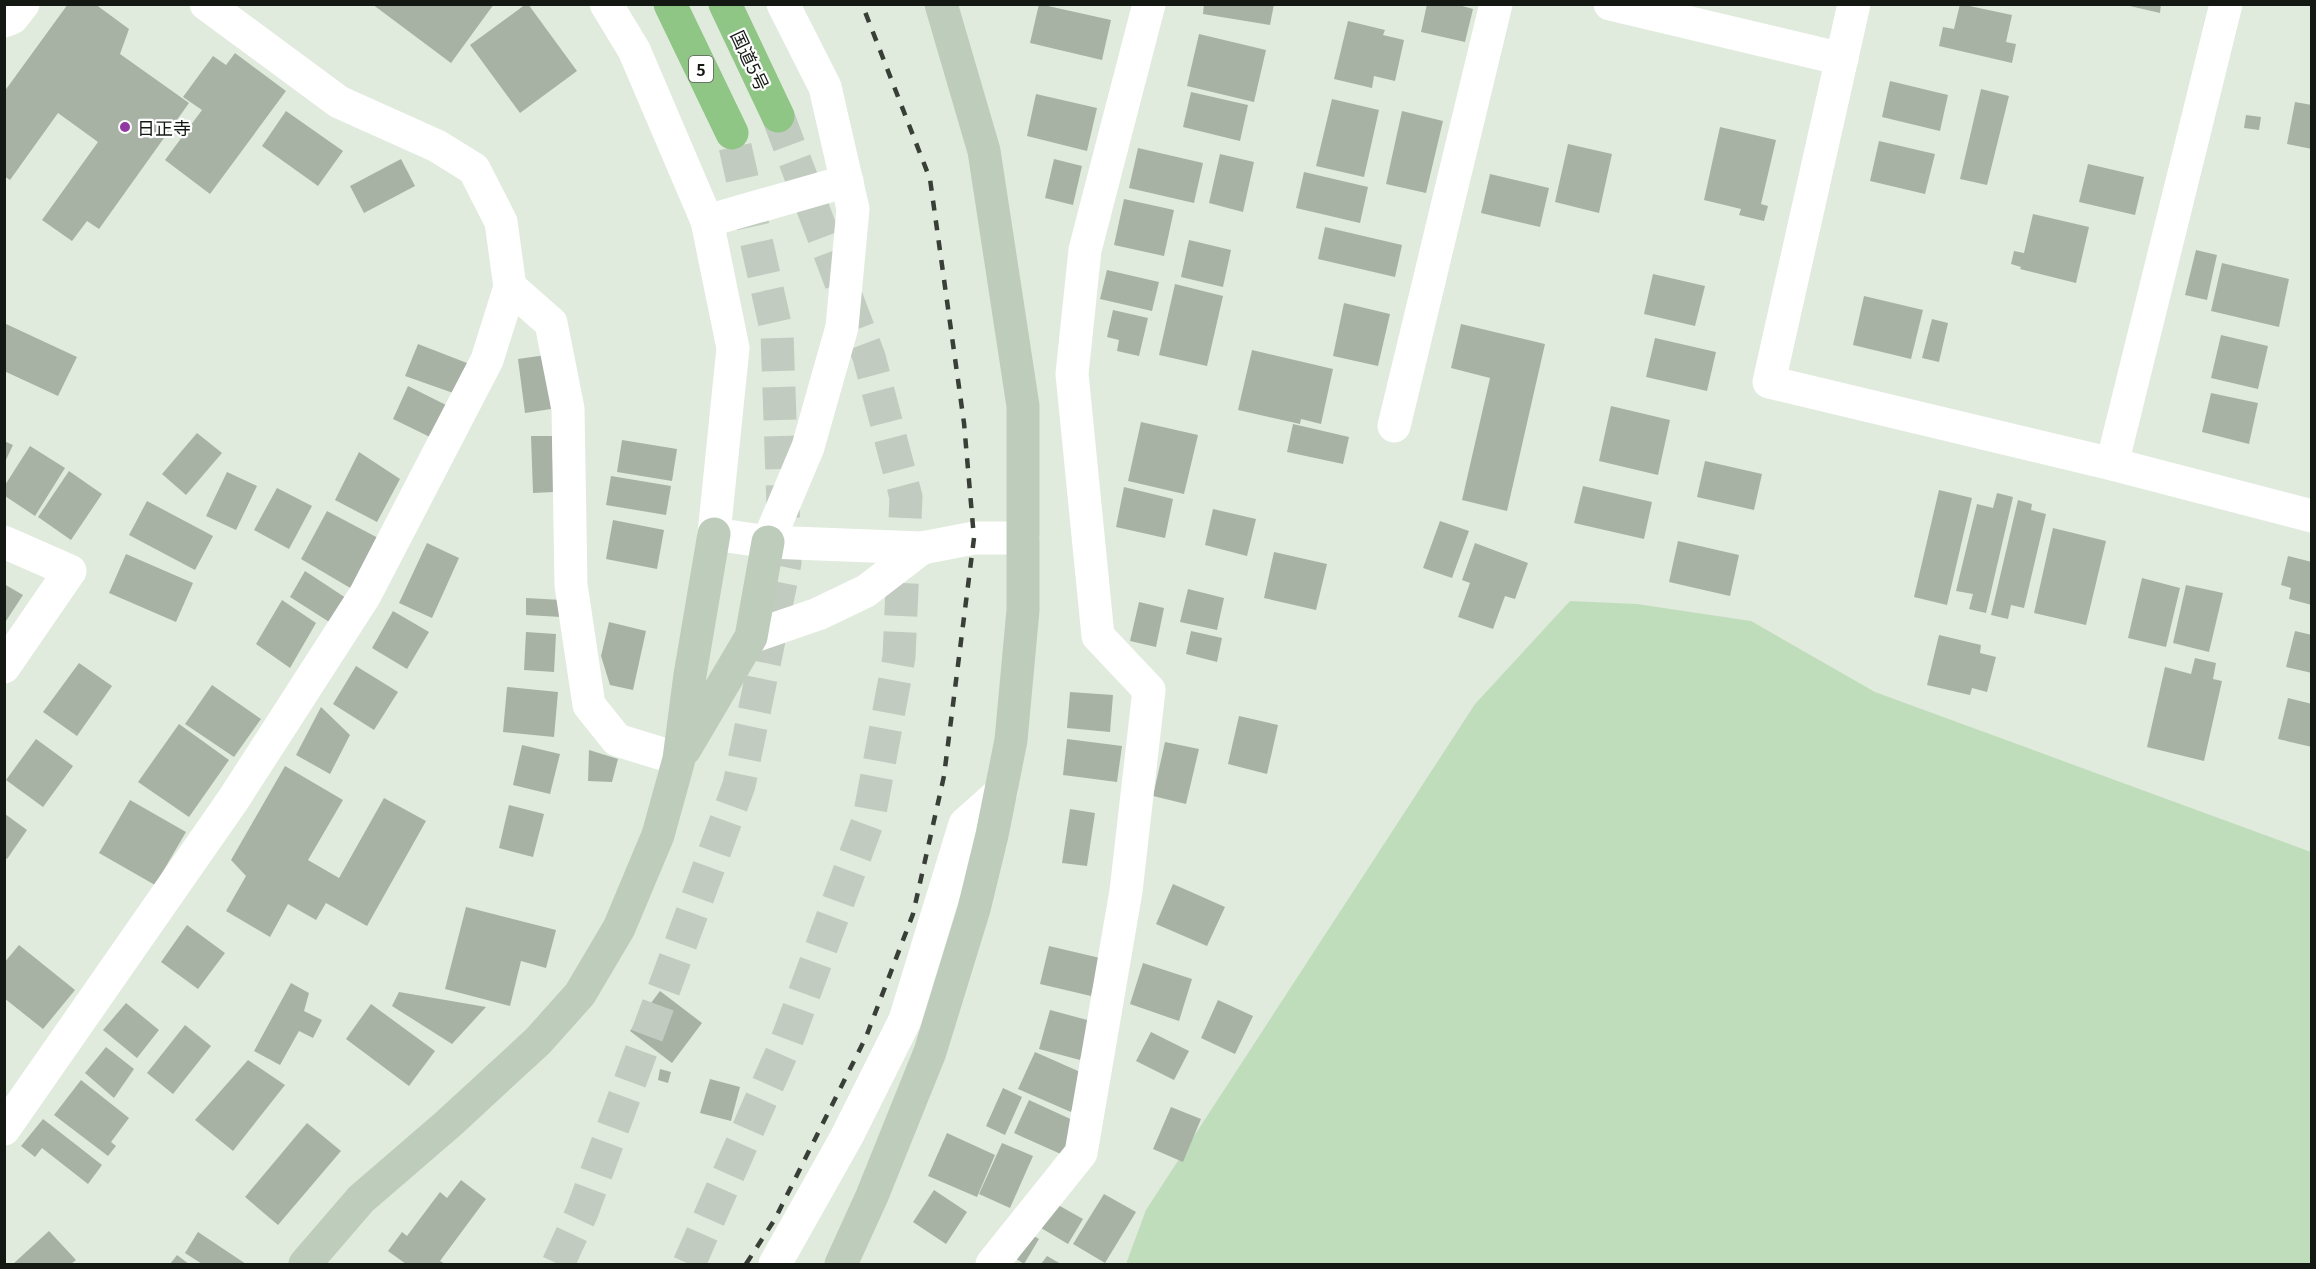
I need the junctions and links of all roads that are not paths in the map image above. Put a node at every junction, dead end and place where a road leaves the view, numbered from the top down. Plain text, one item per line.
1 (23, 4) edge
2 (206, 4) edge
3 (606, 4) edge
4 (670, 4) edge
5 (725, 4) edge
6 (783, 4) edge
7 (941, 4) edge
8 (1149, 4) edge
9 (1496, 4) edge
10 (1610, 4) edge
11 (1854, 4) edge
12 (2226, 4) edge
13 (1659, 10) edge
14 (4, 21) edge
15 (1842, 59) junction
16 (778, 116) tunnel mouth
17 (732, 133) tunnel mouth
18 (847, 181) junction
19 (707, 221) junction
20 (510, 286) junction
21 (1394, 426) dead end
22 (2112, 464) junction
23 (2312, 516) edge
24 (714, 534) junction
25 (1023, 538) junction
26 (4, 542) edge
27 (768, 542) junction
28 (922, 548) junction
29 (751, 637) junction
30 (4, 667) edge
31 (679, 759) junction
32 (1001, 792) junction
33 (4, 1129) edge
34 (305, 1264) edge
35 (775, 1264) edge
36 (841, 1264) edge
37 (992, 1264) edge

1 - 14 street
2 - 20 street
3 - 19 street
4 - 17 highway, 5
5 - 16 highway, 国道5号
6 - 18 street
7 - 25 street
8 - 37 street
9 - 21 street
10 - 13 street
11 - 15 street
12 - 22 street
13 - 15 street
15 - 22 street
18 - 19 street
18 - 27 street
19 - 24 street
20 - 31 street
20 - 33 street
22 - 23 street
24 - 27 street
24 - 31 street
25 - 28 street
25 - 32 street
26 - 30 street
27 - 28 street
27 - 29 street
28 - 29 street
29 - 31 street
31 - 34 street
32 - 35 street
32 - 36 street

